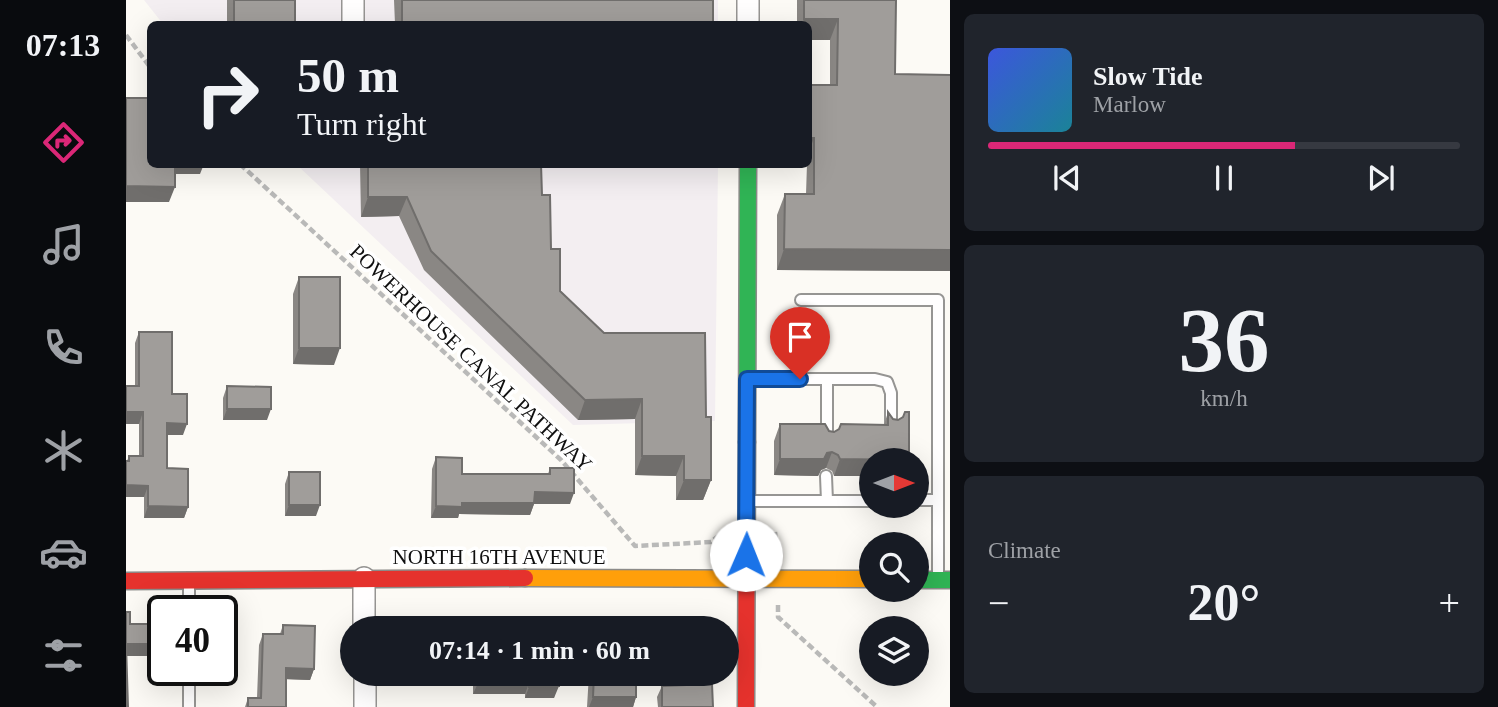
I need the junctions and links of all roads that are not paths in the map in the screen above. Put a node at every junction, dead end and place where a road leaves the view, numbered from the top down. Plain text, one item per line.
1 (353, 0) edge
2 (748, 0) edge
3 (353, 21) edge
4 (748, 21) edge
5 (748, 168) edge
6 (801, 300) dead end
7 (747, 379) junction
8 (827, 379) junction
9 (891, 429) edge
10 (827, 441) edge
11 (826, 476) edge
12 (929, 500) edge
13 (938, 500) junction
14 (747, 501) junction
15 (827, 501) junction
16 (859, 501) edge
17 (364, 578) junction
18 (746, 578) junction
19 (859, 579) edge
20 (189, 580) junction
21 (944, 580) edge
22 (126, 581) edge
23 (189, 595) edge
24 (364, 616) edge
25 (189, 686) edge
26 (365, 686) edge
27 (189, 707) edge
28 (365, 707) edge
29 (746, 707) edge

1 - 3 street
2 - 4 street
5 - 7 main road
6 - 13 lane
7 - 8 lane
7 - 14 main road
8 - 9 lane
8 - 10 lane
11 - 15 lane
12 - 13 lane
13 - 21 lane
14 - 15 lane
14 - 18 main road
15 - 16 lane
17 - 18 main road, NORTH 16TH AVENUE
17 - 20 main road, NORTH 16TH AVENUE
17 - 24 street
18 - 19 main road, NORTH 16TH AVENUE
18 - 29 main road
20 - 22 main road, NORTH 16TH AVENUE
20 - 23 lane
25 - 27 lane
26 - 28 street

